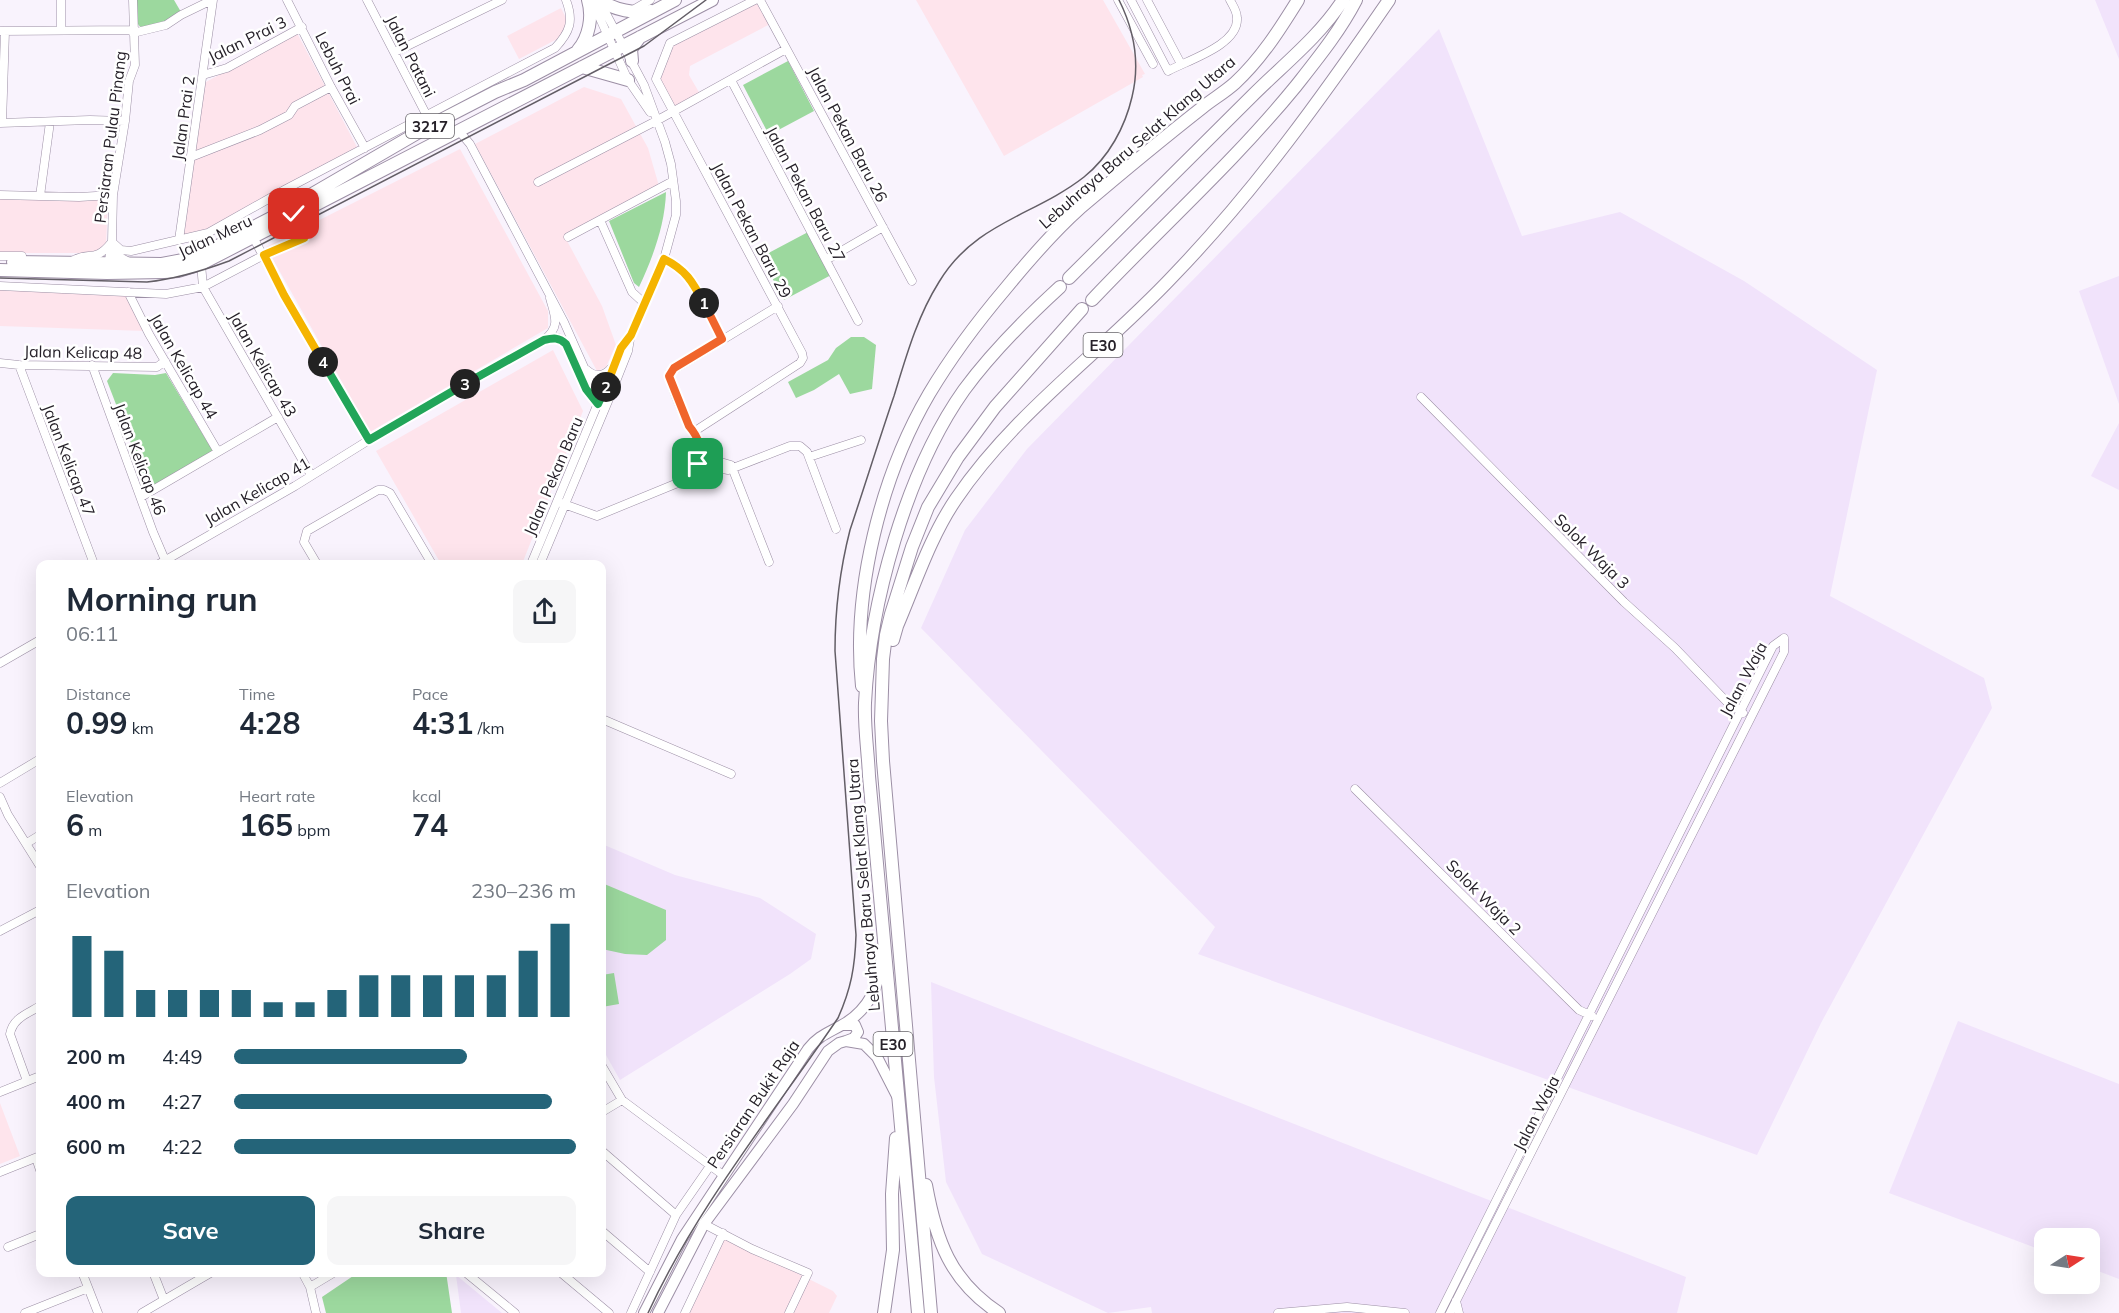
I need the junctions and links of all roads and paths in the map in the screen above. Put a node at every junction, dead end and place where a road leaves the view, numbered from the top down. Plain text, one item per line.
1 (61, 0) edge
2 (133, 0) edge
3 (212, 0) edge
4 (287, 0) edge
5 (367, 0) edge
6 (502, 0) edge
7 (566, 0) edge
8 (590, 0) edge
9 (600, 0) edge
10 (675, 0) edge
11 (712, 0) edge
12 (755, 0) edge
13 (760, 0) edge
14 (1118, 0) edge
15 (1131, 0) edge
16 (1147, 0) edge
17 (1230, 0) edge
18 (1298, 0) edge
19 (1343, 0) edge
20 (1356, 0) edge
21 (1389, 0) edge
22 (1397, 0) edge
23 (654, 5) edge
24 (302, 27) junction
25 (61, 30) junction
26 (2, 31) edge
27 (133, 32) junction
28 (612, 34) junction
29 (641, 36) junction
30 (619, 47) junction
31 (786, 49) junction
32 (1355, 49) junction
33 (395, 52) junction
34 (632, 61) junction
35 (1153, 64) dead end
36 (1181, 64) junction
37 (582, 67) junction
38 (546, 68) junction
39 (203, 75) junction
40 (628, 80) junction
41 (730, 80) junction
42 (331, 87) junction
43 (674, 111) junction
44 (429, 120) junction
45 (125, 121) junction
46 (656, 121) junction
47 (50, 122) junction
48 (1, 123) edge
49 (459, 131) junction
50 (365, 148) junction
51 (191, 157) junction
52 (366, 163) junction
53 (334, 164) junction
54 (342, 177) junction
55 (673, 181) junction
56 (538, 182) dead end
57 (0, 195) edge
58 (113, 195) junction
59 (40, 196) junction
60 (294, 214) junction
61 (600, 220) junction
62 (883, 227) junction
63 (253, 237) junction
64 (568, 237) dead end
65 (178, 240) junction
66 (111, 242) junction
67 (264, 255) junction
68 (0, 256) edge
69 (664, 259) junction
70 (826, 260) junction
71 (0, 262) edge
72 (66, 263) junction
73 (132, 263) junction
74 (201, 264) junction
75 (108, 268) junction
76 (0, 270) edge
77 (39, 271) junction
78 (1070, 278) dead end
79 (912, 280) dead end
80 (0, 286) edge
81 (203, 287) junction
82 (1060, 287) dead end
83 (39, 288) junction
84 (128, 292) junction
85 (550, 298) junction
86 (1092, 300) dead end
87 (644, 303) junction
88 (778, 306) junction
89 (1082, 309) dead end
90 (858, 321) dead end
91 (631, 335) junction
92 (722, 339) junction
93 (544, 340) junction
94 (165, 361) junction
95 (0, 363) edge
96 (19, 365) junction
97 (92, 365) junction
98 (615, 365) junction
99 (584, 367) junction
100 (606, 397) junction
101 (1421, 397) dead end
102 (602, 406) junction
103 (278, 417) junction
104 (695, 431) junction
105 (369, 440) junction
106 (861, 440) dead end
107 (218, 452) junction
108 (809, 457) junction
109 (699, 460) junction
110 (732, 468) junction
111 (311, 475) junction
112 (141, 497) junction
113 (561, 503) junction
114 (836, 529) dead end
115 (92, 560) edge
116 (161, 560) edge
117 (165, 560) edge
118 (315, 560) edge
119 (430, 560) edge
120 (533, 560) edge
121 (541, 560) edge
122 (769, 562) dead end
123 (36, 642) edge
124 (0, 663) edge
125 (865, 705) junction
126 (1741, 711) junction
127 (1751, 718) junction
128 (606, 721) edge
129 (881, 721) junction
130 (36, 761) edge
131 (731, 774) dead end
132 (0, 783) edge
133 (1355, 789) dead end
134 (0, 797) edge
135 (36, 837) edge
136 (27, 843) junction
137 (36, 859) edge
138 (880, 888) junction
139 (36, 912) edge
140 (0, 930) edge
141 (36, 1008) edge
142 (1589, 1015) junction
143 (1599, 1018) junction
144 (844, 1025) junction
145 (846, 1041) junction
146 (606, 1073) edge
147 (36, 1078) edge
148 (27, 1081) junction
149 (1, 1092) edge
150 (898, 1099) junction
151 (622, 1100) junction
152 (606, 1110) edge
153 (915, 1135) junction
154 (606, 1154) edge
155 (36, 1158) edge
156 (710, 1166) junction
157 (0, 1172) edge
158 (723, 1175) junction
159 (676, 1215) junction
160 (704, 1224) junction
161 (723, 1233) junction
162 (606, 1234) edge
163 (36, 1236) edge
164 (8, 1247) dead end
165 (650, 1272) junction
166 (84, 1277) edge
167 (155, 1277) edge
168 (203, 1277) edge
169 (305, 1277) edge
170 (327, 1277) edge
171 (471, 1277) edge
172 (566, 1277) edge
173 (310, 1287) junction
174 (88, 1288) junction
175 (164, 1300) junction
176 (1456, 1301) junction
177 (25, 1313) edge
178 (98, 1313) edge
179 (142, 1313) edge
180 (316, 1313) edge
181 (515, 1313) edge
182 (609, 1313) edge
183 (631, 1313) edge
184 (644, 1313) edge
185 (658, 1313) edge
186 (685, 1313) edge
187 (789, 1313) edge
188 (884, 1313) edge
189 (918, 1313) edge
190 (931, 1313) edge
191 (999, 1313) edge
192 (1278, 1313) edge
193 (1405, 1313) edge
194 (1440, 1313) edge
195 (1450, 1313) edge
196 (1460, 1313) edge

1 - 25 street
2 - 27 street, Persiaran Pulau Pinang
3 - 27 street
3 - 39 street, Jalan Prai 2
4 - 24 street, Lebuh Prai
5 - 33 street, Jalan Patani
6 - 33 street
7 - 44 street
8 - 28 street
8 - 38 highway
9 - 23 highway
9 - 28 street
10 - 23 highway, Jalan Meru / 3217
11 - 29 highway, Jalan Meru / 3217
12 - 43 street, Jalan Pekan Baru 29
13 - 31 street, Jalan Pekan Baru 26
14 - 35 street
15 - 36 street
16 - 36 street
17 - 36 street
18 - 125 highway, Lebuhraya Baru Selat Klang Utara / E30
19 - 78 highway
20 - 86 highway
21 - 32 highway, Lebuhraya Baru Selat Klang Utara / E30
22 - 32 highway
23 - 28 highway, Jalan Meru / 3217
24 - 39 street, Jalan Prai 3
24 - 42 street, Lebuh Prai
25 - 26 street
25 - 27 street
26 - 48 street
27 - 45 street, Persiaran Pulau Pinang
28 - 30 street, Jalan Pekan Baru
28 - 38 highway, Jalan Meru / 3217
29 - 30 highway, Jalan Meru / 3217
29 - 34 highway
30 - 34 street, Jalan Pekan Baru
30 - 37 highway, Jalan Meru / 3217
30 - 40 street, Jalan Pekan Baru
31 - 41 street
31 - 62 street, Jalan Pekan Baru 26
32 - 129 highway, Lebuhraya Baru Selat Klang Utara / E30
33 - 44 street, Jalan Patani
34 - 46 street, Jalan Pekan Baru
37 - 40 highway
37 - 49 highway, Jalan Meru / 3217
38 - 44 highway, Jalan Meru / 3217
39 - 51 street, Jalan Prai 2
40 - 46 street, Jalan Pekan Baru
41 - 43 street
41 - 70 street, Jalan Pekan Baru 27
42 - 50 street, Lebuh Prai
42 - 51 street
43 - 46 street
43 - 88 street, Jalan Pekan Baru 29
44 - 50 street
44 - 52 highway, Jalan Meru / 3217
45 - 47 street
45 - 58 street, Persiaran Pulau Pinang
46 - 55 street, Jalan Pekan Baru
46 - 56 street
47 - 48 street
47 - 59 street
49 - 52 highway
49 - 60 highway, Jalan Meru / 3217
49 - 85 street
50 - 53 street
51 - 65 street, Jalan Prai 2
52 - 54 highway, Jalan Meru / 3217
53 - 54 street
53 - 65 street
54 - 73 highway, Jalan Meru / 3217
55 - 61 street
55 - 69 street, Jalan Pekan Baru
57 - 59 street
58 - 59 street
58 - 66 street, Persiaran Pulau Pinang
60 - 63 highway, Jalan Meru / 3217
60 - 67 street
61 - 64 street
61 - 87 street
62 - 70 street
62 - 79 street, Jalan Pekan Baru 26
63 - 67 street
63 - 74 highway, Jalan Meru / 3217
65 - 66 street
66 - 72 street
66 - 73 street
66 - 75 street, Persiaran Pulau Pinang
67 - 81 street
67 - 105 street
68 - 72 street
69 - 87 street, Jalan Pekan Baru
69 - 92 street
70 - 90 street, Jalan Pekan Baru 27
71 - 72 highway, Jalan Meru / 3217
72 - 75 highway, Jalan Meru / 3217
73 - 75 highway, Jalan Meru / 3217
74 - 75 highway, Jalan Meru / 3217
74 - 81 street, Jalan Kelicap 43
75 - 77 highway, Jalan Meru / 3217
76 - 77 highway, Jalan Meru / 3217
77 - 83 street
80 - 83 street
81 - 84 street
81 - 103 street, Jalan Kelicap 43
82 - 125 highway, Lebuhraya Baru Selat Klang Utara / E30
83 - 84 street
84 - 94 street, Jalan Kelicap 44
85 - 93 street
85 - 99 street
87 - 91 street, Jalan Pekan Baru
88 - 92 street
88 - 104 street, Jalan Pekan Baru 29
89 - 129 highway, Lebuhraya Baru Selat Klang Utara / E30
91 - 98 street, Jalan Pekan Baru
91 - 100 street, Jalan Pekan Baru
92 - 104 street
93 - 102 street
93 - 105 street, Jalan Kelicap 41
94 - 97 street, Jalan Kelicap 48
94 - 107 street, Jalan Kelicap 44
95 - 96 street, Jalan Kelicap 48
96 - 97 street, Jalan Kelicap 48
96 - 115 street, Jalan Kelicap 47
97 - 112 street, Jalan Kelicap 46
98 - 99 street
98 - 100 street, Jalan Pekan Baru
99 - 100 street
100 - 102 street, Jalan Pekan Baru
101 - 126 street, Solok Waja 3
102 - 113 street, Jalan Pekan Baru
103 - 107 street
103 - 111 street, Jalan Kelicap 43
104 - 109 street
105 - 111 street, Jalan Kelicap 41
106 - 108 street
107 - 112 street
108 - 110 street
108 - 114 street
109 - 110 street
109 - 113 street
110 - 122 street
111 - 117 street, Jalan Kelicap 41
112 - 116 street, Jalan Kelicap 46
113 - 120 street, Jalan Pekan Baru
113 - 121 street, Jalan Pekan Baru
118 - 119 street
123 - 124 street
125 - 138 highway, Lebuhraya Baru Selat Klang Utara / E30
126 - 127 street, Solok Waja 3
126 - 127 street, Jalan Waja
126 - 142 street, Jalan Waja
127 - 143 street, Jalan Waja
128 - 131 street
129 - 153 highway, Lebuhraya Baru Selat Klang Utara / E30
130 - 132 street
133 - 142 street, Solok Waja 2
134 - 136 street
135 - 136 street
136 - 137 street
138 - 144 main road, Persiaran Bukit Raja
138 - 150 highway, Lebuhraya Baru Selat Klang Utara / E30
139 - 140 street
141 - 148 street
142 - 143 street, Solok Waja 2
142 - 194 street, Jalan Waja
143 - 176 street, Jalan Waja
144 - 145 main road
144 - 158 main road, Persiaran Bukit Raja
145 - 150 main road
145 - 160 main road, Persiaran Bukit Raja
146 - 151 street
147 - 148 street
148 - 149 street
150 - 188 highway, E30
150 - 189 highway, Lebuhraya Baru Selat Klang Utara / E30
151 - 152 street
151 - 156 street
153 - 190 highway, Lebuhraya Baru Selat Klang Utara / E30
153 - 191 highway
154 - 159 street
155 - 157 street
156 - 158 street
156 - 159 street
158 - 184 main road, Persiaran Bukit Raja
159 - 165 street
160 - 161 street
160 - 185 main road, Persiaran Bukit Raja
161 - 186 street
161 - 187 street
162 - 165 street
163 - 164 street
165 - 183 street
166 - 174 street
167 - 175 street
168 - 175 street
169 - 173 street
170 - 173 street
171 - 181 street
172 - 182 street
173 - 180 street
174 - 177 street
174 - 178 street
175 - 179 street
176 - 195 street, Jalan Waja
176 - 196 street
192 - 193 street

